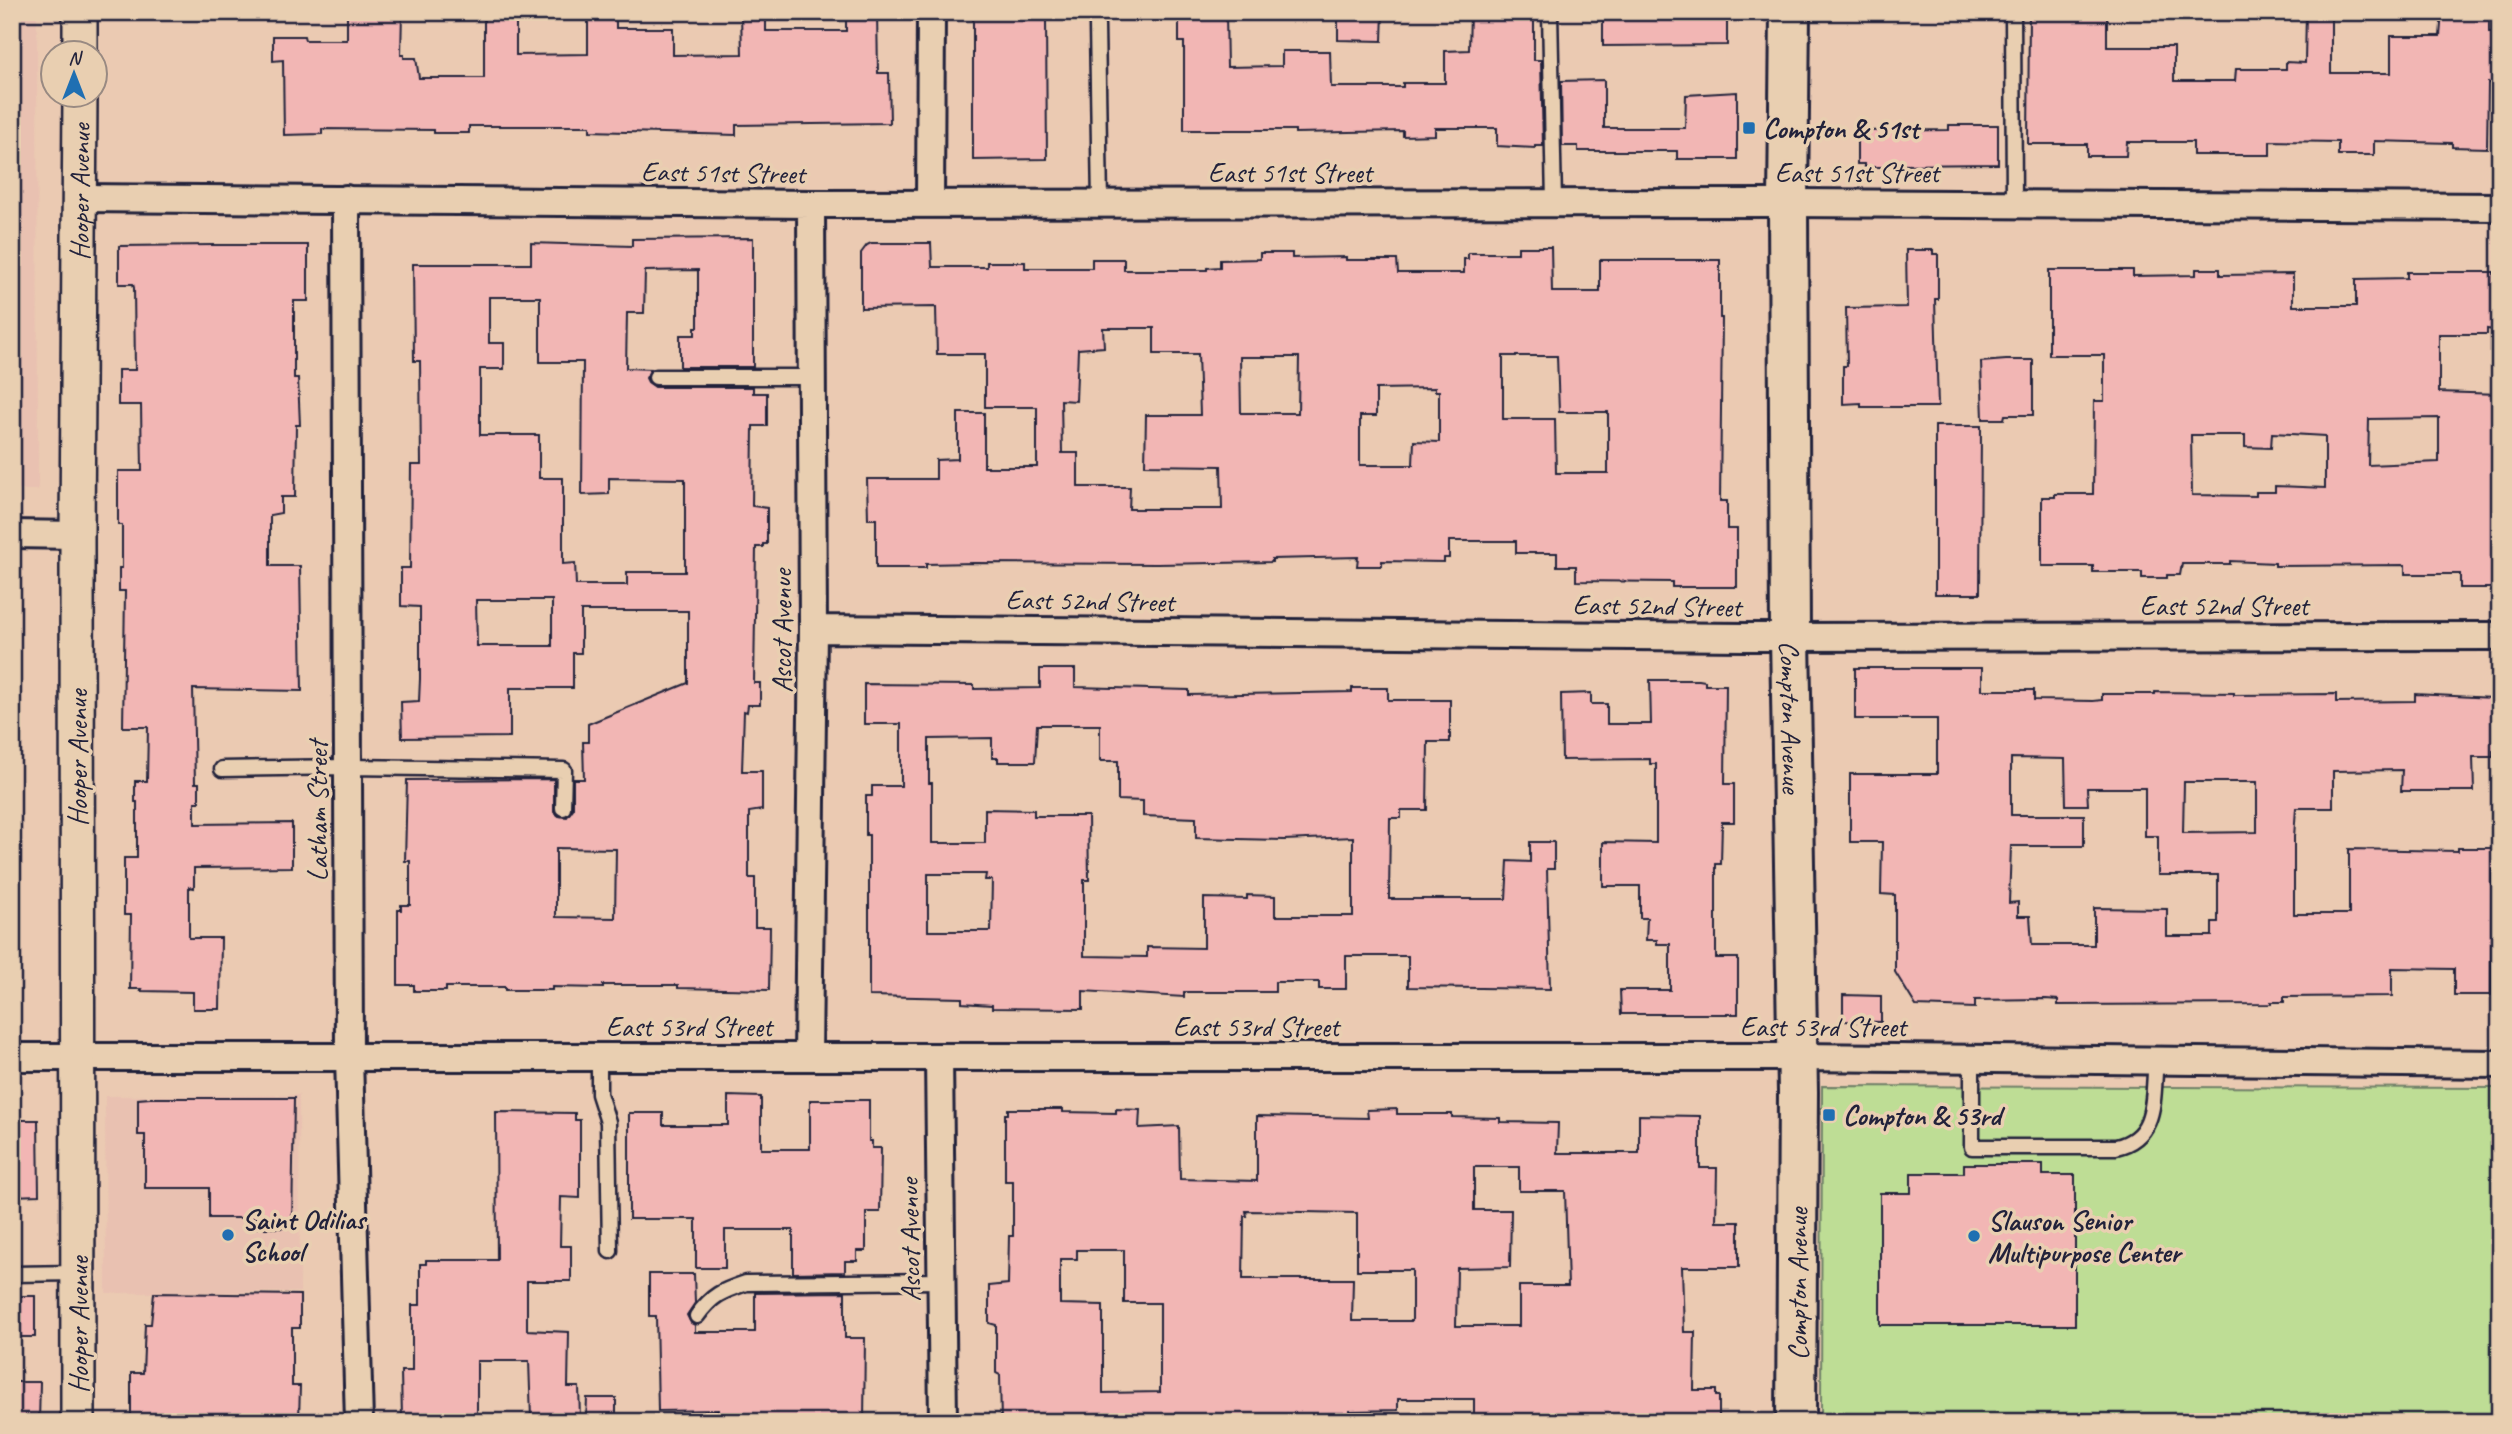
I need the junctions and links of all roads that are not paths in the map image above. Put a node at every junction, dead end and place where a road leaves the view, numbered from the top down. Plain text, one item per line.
1 (80, 12) edge
2 (931, 12) edge
3 (1550, 12) edge
4 (1790, 12) edge
5 (2013, 12) edge
6 (1097, 25) dead end
7 (80, 38) edge
8 (80, 108) edge
9 (79, 198) junction
10 (346, 200) junction
11 (1554, 203) junction
12 (1788, 203) junction
13 (811, 204) junction
14 (930, 204) junction
15 (1100, 204) junction
16 (2014, 204) junction
17 (2500, 207) edge
18 (656, 377) dead end
19 (813, 377) junction
20 (12, 534) edge
21 (77, 535) junction
22 (813, 629) junction
23 (2500, 636) edge
24 (1790, 637) junction
25 (348, 767) junction
26 (222, 769) dead end
27 (563, 808) dead end
28 (12, 1057) edge
29 (78, 1057) junction
30 (349, 1057) junction
31 (599, 1057) junction
32 (807, 1057) junction
33 (939, 1057) junction
34 (1797, 1057) junction
35 (1972, 1059) junction
36 (2157, 1061) junction
37 (2500, 1064) edge
38 (610, 1251) dead end
39 (79, 1273) junction
40 (12, 1274) edge
41 (941, 1281) junction
42 (697, 1316) dead end
43 (78, 1422) edge
44 (359, 1422) edge
45 (943, 1422) edge
46 (1796, 1422) edge

1 - 7 street
2 - 14 street
3 - 11 lane
4 - 12 main road, Compton Avenue
5 - 16 lane
6 - 15 lane
8 - 9 street, Hooper Avenue
9 - 10 street, East 51st Street
9 - 21 street, Hooper Avenue
10 - 13 street, East 51st Street
10 - 25 street, Latham Street
11 - 12 street, East 51st Street
11 - 15 street, East 51st Street
12 - 16 street, East 51st Street
12 - 24 main road, Compton Avenue
13 - 14 street, East 51st Street
13 - 19 street, Ascot Avenue
14 - 15 street, East 51st Street
16 - 17 street, East 51st Street
18 - 19 lane
19 - 22 street, Ascot Avenue
20 - 21 street
21 - 29 street, Hooper Avenue
22 - 24 street, East 52nd Street
22 - 32 street, Ascot Avenue
23 - 24 street, East 52nd Street
24 - 34 main road, Compton Avenue
25 - 26 lane
25 - 27 lane
25 - 30 street, Latham Street
28 - 29 street, East 53rd Street
29 - 30 street, East 53rd Street
29 - 39 street, Hooper Avenue
30 - 31 street, East 53rd Street
30 - 44 street, Latham Street
31 - 32 street, East 53rd Street
31 - 38 lane
32 - 33 street, East 53rd Street
33 - 34 street, East 53rd Street
33 - 41 street, Ascot Avenue
34 - 35 street, East 53rd Street
34 - 46 main road, Compton Avenue
35 - 36 street, East 53rd Street
35 - 36 lane
36 - 37 street, East 53rd Street
39 - 40 lane
39 - 43 street, Hooper Avenue
41 - 42 lane
41 - 45 street, Ascot Avenue

